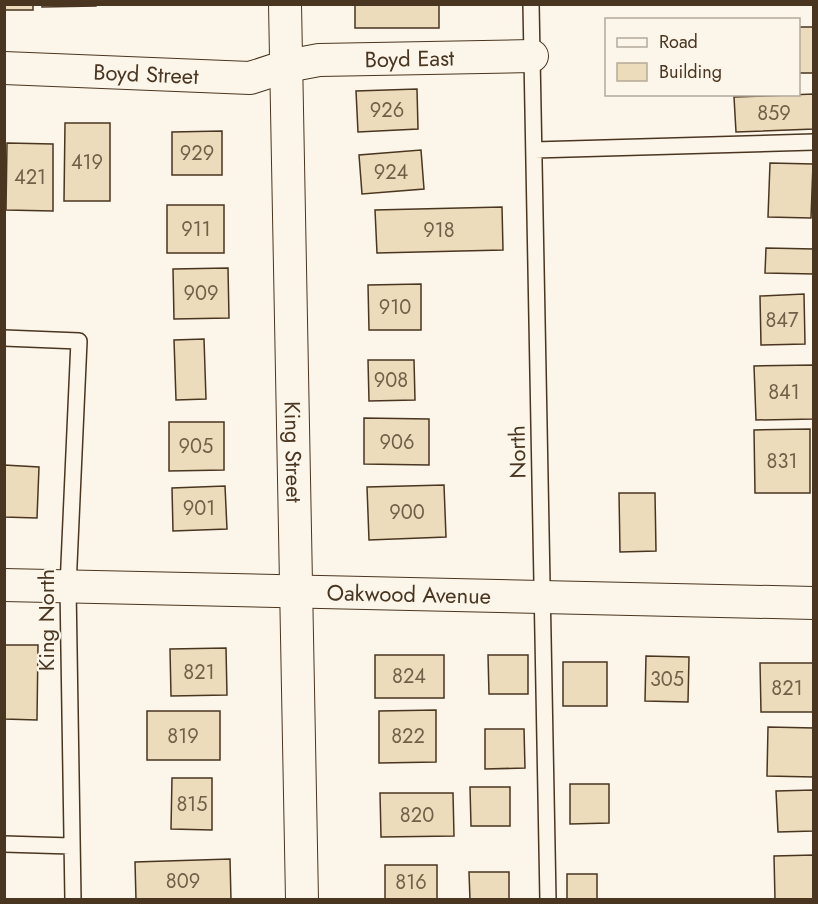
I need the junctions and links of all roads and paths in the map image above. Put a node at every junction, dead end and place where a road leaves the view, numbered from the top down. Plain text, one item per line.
1 (285, 4) edge
2 (531, 4) edge
3 (532, 56) junction
4 (287, 66) junction
5 (4, 68) edge
6 (813, 142) edge
7 (534, 150) junction
8 (4, 338) edge
9 (4, 585) edge
10 (68, 587) junction
11 (295, 592) junction
12 (542, 596) junction
13 (813, 603) edge
14 (4, 844) edge
15 (71, 846) junction
16 (74, 900) edge
17 (302, 900) edge
18 (548, 900) edge

1 - 4 street, King Street
2 - 3 lane, North
3 - 4 street, Boyd East
3 - 7 lane, North
4 - 5 street, Boyd Street
4 - 11 street, King Street
6 - 7 lane
7 - 12 lane, North
8 - 10 lane, King North
9 - 10 street, Oakwood Avenue
10 - 11 street, Oakwood Avenue
10 - 15 lane, King North
11 - 12 street, Oakwood Avenue
11 - 17 street, King Street
12 - 13 street, Oakwood Avenue
12 - 18 lane, North
14 - 15 lane
15 - 16 lane, King North

